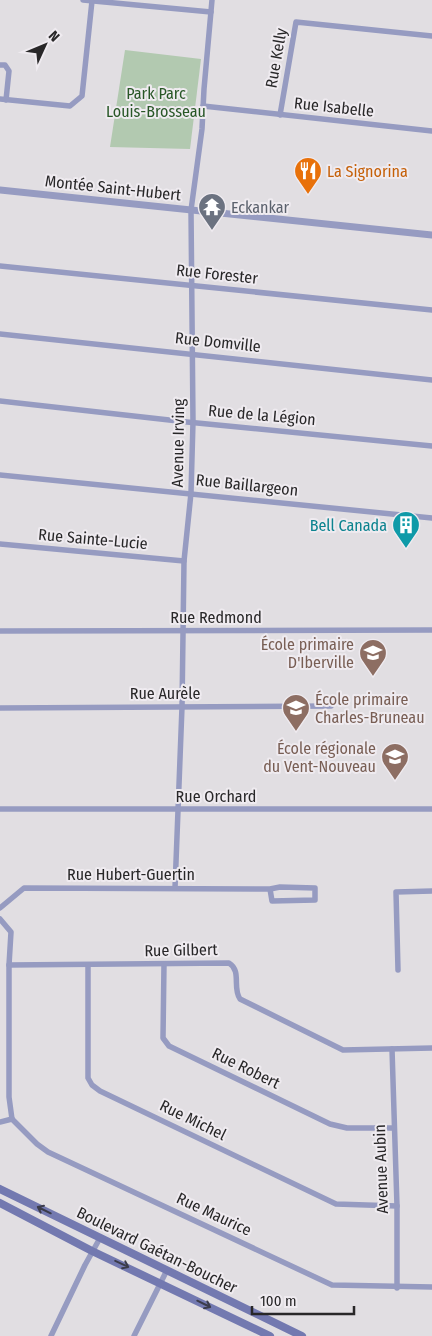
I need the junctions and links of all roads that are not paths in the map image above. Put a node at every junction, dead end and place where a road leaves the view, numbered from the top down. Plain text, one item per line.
1 (83, 0) edge
2 (212, 0) edge
3 (92, 1) edge
4 (211, 12) junction
5 (432, 36) edge
6 (0, 65) edge
7 (3, 99) edge
8 (203, 106) junction
9 (280, 115) junction
10 (432, 131) edge
11 (0, 190) edge
12 (191, 210) junction
13 (432, 235) edge
14 (0, 266) edge
15 (192, 286) junction
16 (432, 310) edge
17 (0, 334) edge
18 (192, 353) junction
19 (432, 380) edge
20 (0, 400) edge
21 (193, 422) junction
22 (432, 446) edge
23 (0, 475) edge
24 (191, 493) junction
25 (432, 518) edge
26 (0, 544) edge
27 (184, 561) junction
28 (183, 630) junction
29 (432, 630) edge
30 (0, 631) edge
31 (331, 706) dead end
32 (182, 707) junction
33 (0, 708) edge
34 (0, 809) edge
35 (432, 809) edge
36 (177, 810) junction
37 (175, 888) junction
38 (270, 889) junction
39 (432, 891) edge
40 (0, 908) edge
41 (0, 919) edge
42 (164, 964) junction
43 (9, 965) junction
44 (88, 965) junction
45 (398, 970) dead end
46 (392, 1048) junction
47 (432, 1048) edge
48 (12, 1119) junction
49 (0, 1122) edge
50 (394, 1128) junction
51 (0, 1189) edge
52 (0, 1203) edge
53 (397, 1206) junction
54 (100, 1238) junction
55 (92, 1251) junction
56 (167, 1270) junction
57 (160, 1283) junction
58 (432, 1287) edge
59 (397, 1288) junction
60 (51, 1336) edge
61 (134, 1336) edge
62 (270, 1336) edge
63 (302, 1336) edge

1 - 3 street
2 - 4 street, Avenue Irving
3 - 4 street
3 - 7 street
4 - 8 street, Avenue Irving
5 - 9 street, Rue Kelly
6 - 7 street
8 - 9 street, Rue Isabelle
8 - 12 street, Avenue Irving
9 - 10 street, Rue Isabelle
11 - 12 street, Montée Saint-Hubert
12 - 13 street, Montée Saint-Hubert
12 - 15 street, Avenue Irving
14 - 15 street, Rue Forester
15 - 16 street, Rue Forester
15 - 18 street, Avenue Irving
17 - 18 street, Rue Domville
18 - 19 street, Rue Domville
18 - 21 street, Avenue Irving
20 - 21 street, Rue de la Légion
21 - 22 street, Rue de la Légion
21 - 24 street, Avenue Irving
23 - 24 street, Rue Baillargeon
24 - 25 street, Rue Baillargeon
24 - 27 street, Avenue Irving
26 - 27 street, Rue Sainte-Lucie
27 - 28 street, Avenue Irving
28 - 29 street, Rue Redmond
28 - 30 street, Rue Redmond
28 - 32 street, Avenue Irving
31 - 32 street, Rue Aurèle
32 - 33 street, Rue Aurèle
32 - 36 street, Avenue Irving
34 - 36 street, Rue Orchard
35 - 36 street, Rue Orchard
36 - 37 street, Avenue Irving
37 - 38 street, Rue Hubert-Guertin
37 - 40 street, Rue Hubert-Guertin
38 - 38 street, Rue Hubert-Guertin
39 - 45 street
41 - 43 street
42 - 44 street, Rue Gilbert
42 - 46 street, Rue Gilbert
42 - 50 street, Rue Robert
43 - 44 street, Rue Gilbert
43 - 48 street
44 - 53 street, Rue Michel
46 - 47 street, Rue Gilbert
46 - 50 street, Avenue Aubin
48 - 49 street
48 - 59 street, Rue Maurice
50 - 53 street, Avenue Aubin
54 -> 51 main road, Boulevard Gaétan-Boucher
52 - 55 main road, Boulevard Gaétan-Boucher
53 - 59 street, Avenue Aubin
54 - 55 street
54 - 56 main road, Boulevard Gaétan-Boucher
55 -> 57 main road, Boulevard Gaétan-Boucher
55 - 60 street
56 - 57 street
56 - 63 main road, Boulevard Gaétan-Boucher
57 - 61 street
57 -> 62 main road, Boulevard Gaétan-Boucher
58 - 59 street, Rue Maurice

